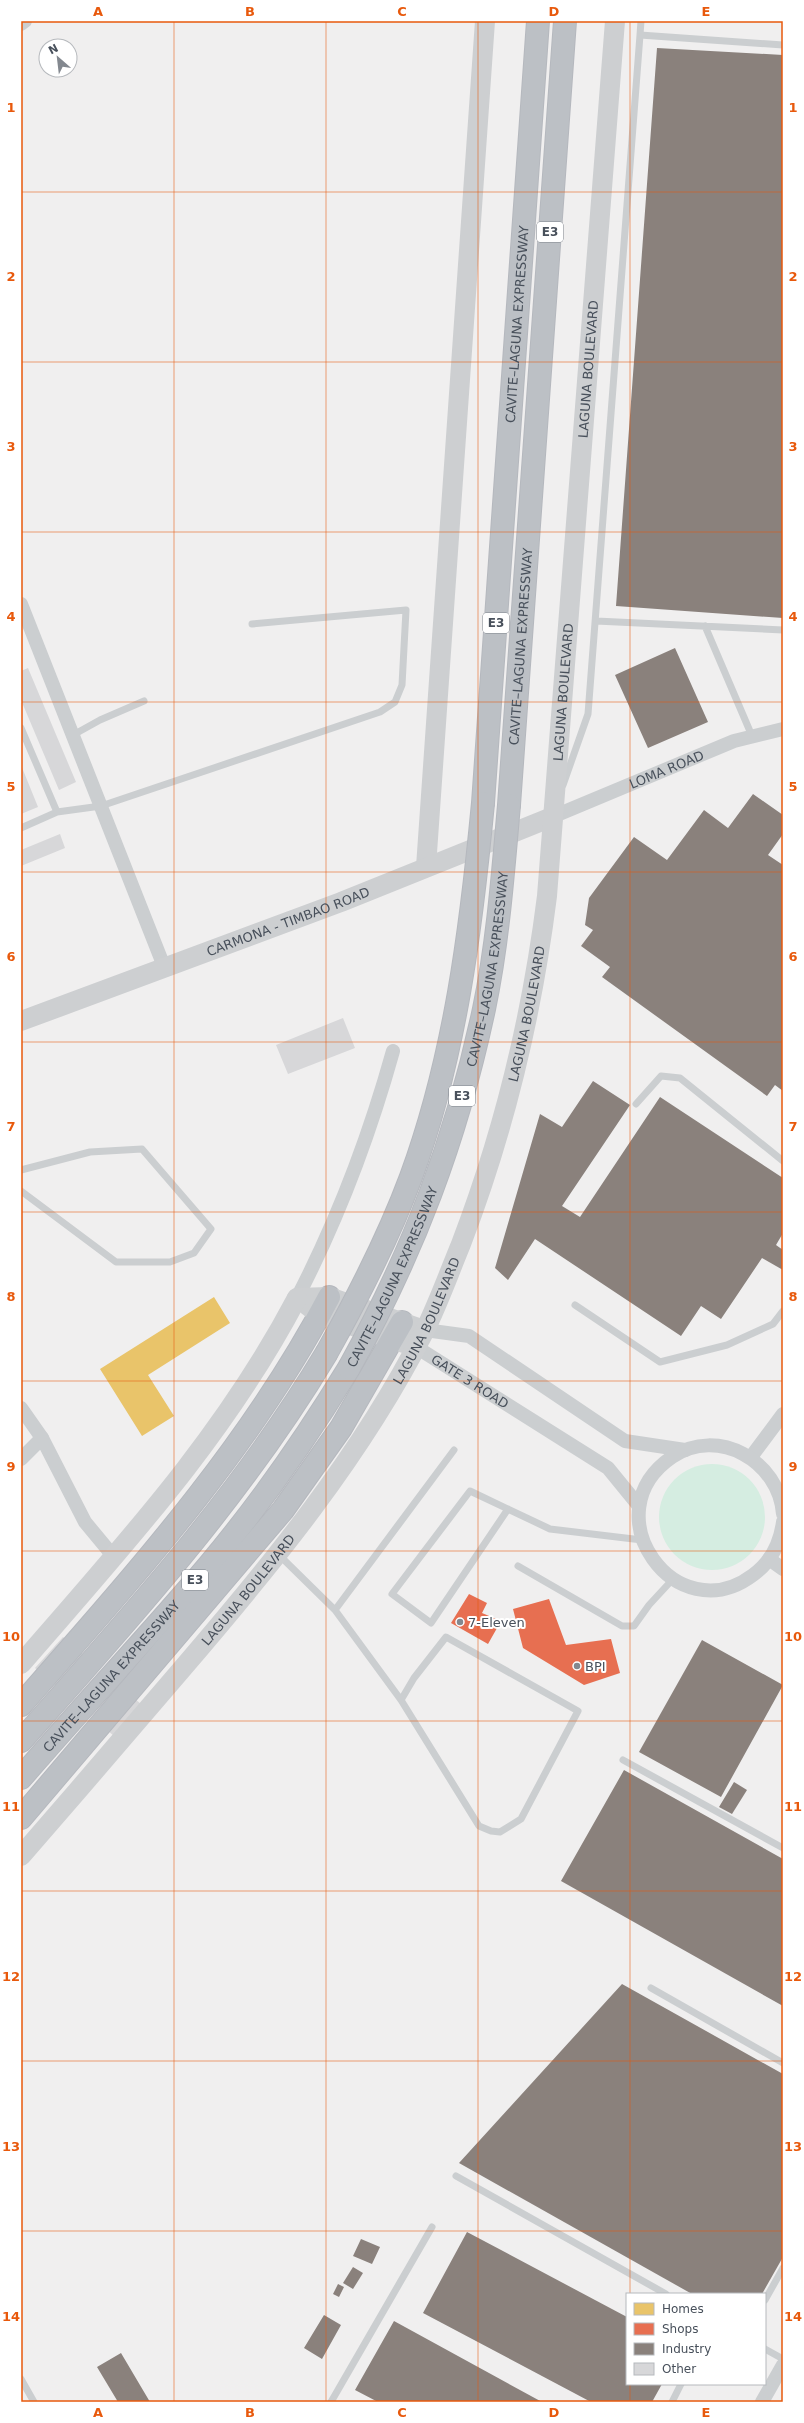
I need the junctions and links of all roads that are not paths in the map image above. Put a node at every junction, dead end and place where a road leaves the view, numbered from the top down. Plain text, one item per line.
1 (24, 21) edge
2 (485, 21) edge
3 (538, 21) edge
4 (565, 21) edge
5 (615, 21) edge
6 (641, 21) edge
7 (21, 24) edge
8 (640, 35) junction
9 (783, 45) edge
10 (21, 604) edge
11 (596, 621) junction
12 (252, 624) dead end
13 (705, 626) junction
14 (783, 630) edge
15 (144, 701) dead end
16 (21, 728) edge
17 (783, 729) edge
18 (73, 735) junction
19 (752, 736) junction
20 (102, 806) junction
21 (57, 812) junction
22 (552, 817) junction
23 (21, 828) edge
24 (426, 867) junction
25 (164, 969) junction
26 (21, 1021) edge
27 (393, 1051) dead end
28 (636, 1104) dead end
29 (783, 1161) edge
30 (21, 1170) edge
31 (21, 1191) edge
32 (297, 1298) junction
33 (575, 1305) dead end
34 (324, 1306) junction
35 (783, 1311) edge
36 (398, 1331) junction
37 (420, 1338) junction
38 (21, 1408) edge
39 (783, 1414) edge
40 (42, 1438) junction
41 (454, 1450) dead end
42 (685, 1450) junction
43 (751, 1457) junction
44 (21, 1459) edge
45 (639, 1506) junction
46 (508, 1510) junction
47 (783, 1514) edge
48 (783, 1522) edge
49 (642, 1540) junction
50 (278, 1554) junction
51 (114, 1557) junction
52 (769, 1559) junction
53 (518, 1566) dead end
54 (783, 1569) edge
55 (673, 1579) junction
56 (335, 1610) junction
57 (21, 1664) edge
58 (401, 1700) junction
59 (21, 1705) edge
60 (21, 1741) edge
61 (623, 1760) dead end
62 (21, 1778) edge
63 (21, 1818) edge
64 (783, 1848) edge
65 (21, 1856) edge
66 (651, 1988) dead end
67 (783, 2063) edge
68 (456, 2176) dead end
69 (432, 2227) dead end
70 (783, 2268) edge
71 (664, 2293) edge
72 (766, 2298) edge
73 (766, 2350) edge
74 (783, 2359) edge
75 (783, 2365) edge
76 (21, 2379) edge
77 (680, 2385) edge
78 (34, 2402) edge
79 (331, 2402) edge
80 (672, 2402) edge
81 (762, 2402) edge

1 - 7 street
2 - 24 main road
3 - 60 highway, CAVITE–LAGUNA EXPRESSWAY / E3, bridge
4 - 62 highway, CAVITE–LAGUNA EXPRESSWAY / E3, bridge
5 - 22 main road, LAGUNA BOULEVARD
6 - 8 lane
8 - 9 lane
8 - 11 lane
10 - 18 street
11 - 13 lane
11 - 22 lane
12 - 20 lane
13 - 14 lane
13 - 19 lane
15 - 18 lane
16 - 21 lane
17 - 19 street, LOMA ROAD
18 - 20 street
19 - 22 street, LOMA ROAD
20 - 21 lane
20 - 25 street
21 - 23 lane
22 - 24 main road, CARMONA - TIMBAO ROAD
22 - 37 main road, LAGUNA BOULEVARD
24 - 25 main road, CARMONA - TIMBAO ROAD
25 - 26 main road, CARMONA - TIMBAO ROAD
27 - 32 street
28 - 29 lane
30 - 31 lane
32 - 34 main road, GATE 3 ROAD
32 - 51 main road
33 - 35 lane
34 - 36 main road, GATE 3 ROAD
34 - 59 highway
36 - 37 main road, GATE 3 ROAD
36 - 63 highway
37 - 42 street, GATE 3 ROAD
37 - 45 street, GATE 3 ROAD
37 - 50 main road, LAGUNA BOULEVARD
38 - 40 street
39 - 43 street
40 - 44 street
40 - 51 street
41 - 56 lane
42 - 43 street
42 - 45 street
43 - 47 street
45 - 49 street
46 - 46 lane
46 - 49 lane
48 - 52 street
49 - 55 street
50 - 56 lane
50 - 65 main road, LAGUNA BOULEVARD
51 - 57 main road
52 - 54 street
52 - 55 street
53 - 55 lane
56 - 58 lane
58 - 58 lane
61 - 64 lane
66 - 67 lane
68 - 71 lane
69 - 79 lane
70 - 72 lane
73 - 74 lane
75 - 81 street
76 - 78 lane
77 - 80 lane

